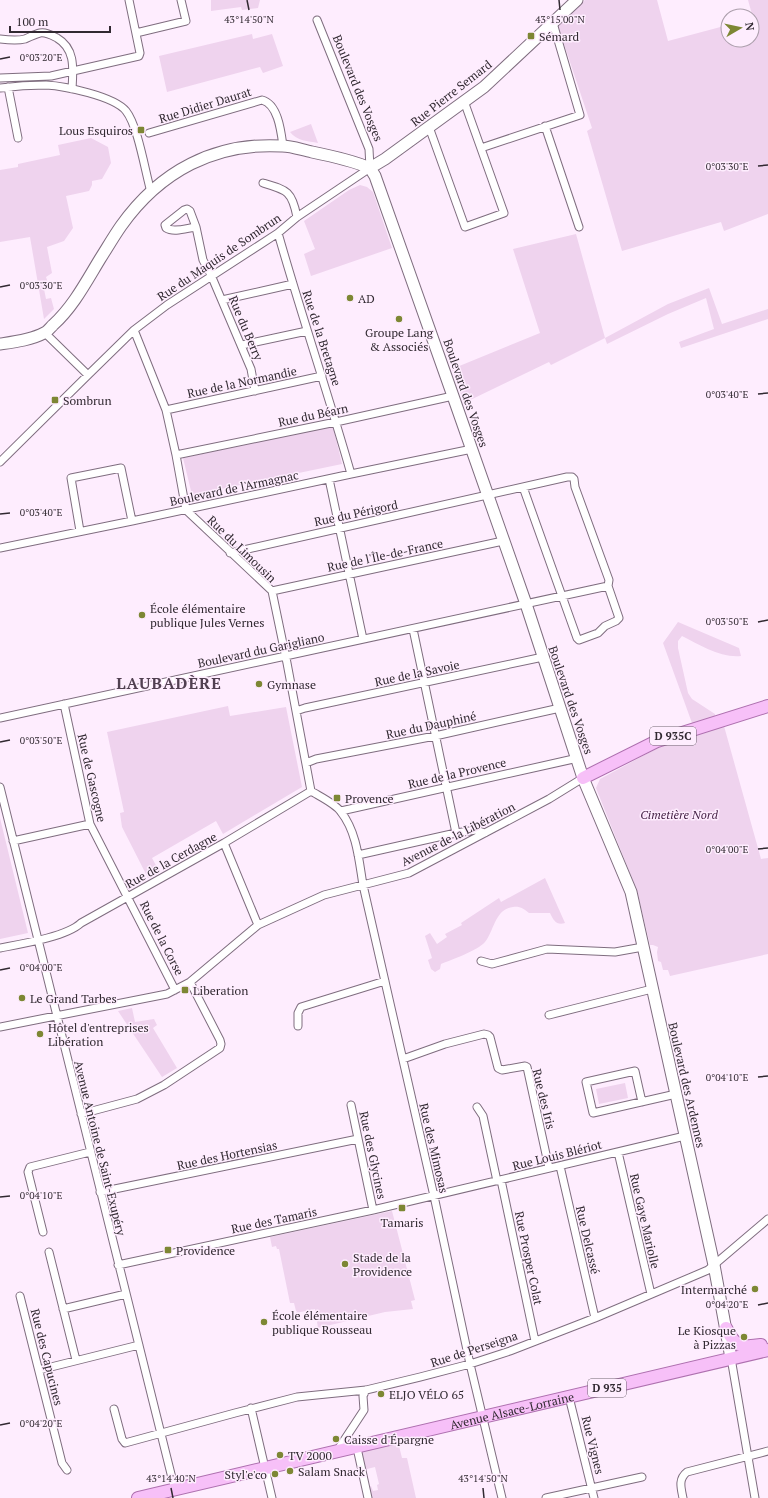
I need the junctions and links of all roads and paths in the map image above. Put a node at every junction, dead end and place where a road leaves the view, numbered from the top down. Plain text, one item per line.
1 (129, 0) edge
2 (181, 0) edge
3 (577, 0) edge
4 (317, 20) dead end
5 (553, 23) junction
6 (136, 33) junction
7 (0, 39) edge
8 (72, 72) junction
9 (0, 78) edge
10 (8, 87) junction
11 (0, 88) edge
12 (72, 89) junction
13 (464, 102) junction
14 (545, 126) junction
15 (429, 127) junction
16 (149, 133) dead end
17 (18, 138) dead end
18 (283, 146) junction
19 (481, 148) junction
20 (370, 168) junction
21 (263, 183) dead end
22 (151, 192) junction
23 (297, 217) junction
24 (196, 227) dead end
25 (579, 227) dead end
26 (278, 233) junction
27 (211, 275) junction
28 (292, 284) junction
29 (222, 300) junction
30 (134, 330) junction
31 (307, 331) junction
32 (45, 333) junction
33 (0, 344) edge
34 (242, 345) junction
35 (88, 375) junction
36 (322, 376) junction
37 (255, 391) junction
38 (454, 396) junction
39 (166, 410) junction
40 (336, 422) junction
41 (472, 449) junction
42 (176, 455) junction
43 (0, 462) edge
44 (351, 474) junction
45 (329, 479) junction
46 (523, 487) junction
47 (487, 496) junction
48 (186, 510) junction
49 (132, 521) junction
50 (339, 528) junction
51 (80, 531) junction
52 (503, 541) junction
53 (0, 548) edge
54 (230, 553) junction
55 (349, 575) junction
56 (608, 586) junction
57 (272, 591) junction
58 (562, 596) junction
59 (526, 604) junction
60 (413, 629) junction
61 (363, 639) junction
62 (285, 656) junction
63 (543, 657) junction
64 (424, 683) junction
65 (64, 704) junction
66 (768, 706) edge
67 (560, 708) junction
68 (296, 711) junction
69 (0, 718) edge
70 (435, 736) junction
71 (578, 758) junction
72 (306, 763) junction
73 (583, 778) junction
74 (0, 787) edge
75 (446, 787) junction
76 (311, 791) junction
77 (341, 811) junction
78 (90, 824) junction
79 (456, 833) junction
80 (485, 833) junction
81 (13, 841) junction
82 (224, 843) junction
83 (358, 855) junction
84 (363, 885) junction
85 (128, 897) junction
86 (258, 925) junction
87 (38, 940) junction
88 (643, 947) junction
89 (0, 948) edge
90 (481, 961) dead end
91 (385, 981) junction
92 (190, 982) junction
93 (652, 989) junction
94 (175, 990) junction
95 (56, 1015) junction
96 (549, 1015) dead end
97 (298, 1026) dead end
98 (0, 1027) edge
99 (403, 1059) junction
100 (676, 1094) junction
101 (642, 1102) junction
102 (351, 1105) dead end
103 (477, 1108) dead end
104 (81, 1114) junction
105 (685, 1136) junction
106 (358, 1139) junction
107 (90, 1152) junction
108 (618, 1152) junction
109 (560, 1166) junction
110 (549, 1168) junction
111 (499, 1180) junction
112 (100, 1192) junction
113 (434, 1196) junction
114 (373, 1210) junction
115 (768, 1219) edge
116 (43, 1232) dead end
117 (49, 1252) dead end
118 (118, 1265) junction
119 (714, 1265) junction
120 (126, 1294) junction
121 (651, 1294) junction
122 (20, 1296) dead end
123 (63, 1309) junction
124 (595, 1318) junction
125 (726, 1328) junction
126 (535, 1341) junction
127 (768, 1344) edge
128 (139, 1345) junction
129 (768, 1350) edge
130 (731, 1358) junction
131 (76, 1360) junction
132 (470, 1364) junction
133 (39, 1370) junction
134 (366, 1390) junction
135 (569, 1397) junction
136 (251, 1408) junction
137 (115, 1412) dead end
138 (482, 1417) junction
139 (161, 1434) junction
140 (357, 1448) junction
141 (768, 1450) edge
142 (337, 1452) junction
143 (748, 1455) junction
144 (265, 1467) junction
145 (67, 1470) dead end
146 (642, 1477) dead end
147 (592, 1488) junction
148 (176, 1494) edge
149 (138, 1498) edge
150 (272, 1498) edge
151 (368, 1498) edge
152 (502, 1498) edge
153 (546, 1498) edge
154 (594, 1498) edge
155 (683, 1498) edge
156 (755, 1498) edge

1 - 6 street
2 - 6 street
3 - 5 main road, Rue Pierre Semard
4 - 20 street, Boulevard des Vosges
5 - 13 main road, Rue Pierre Semard
5 - 14 street
6 - 8 street
7 - 8 street
8 - 9 street
8 - 12 street
10 - 11 street
10 - 12 street
10 - 17 street
12 - 22 street
13 - 15 main road, Rue Pierre Semard
13 - 19 street
14 - 19 street
14 - 25 street
15 - 19 street
15 - 20 main road, Rue Pierre Semard
16 - 18 street, Rue Didier Daurat
18 - 20 main road
18 - 22 main road
20 - 23 street, Rue du Maquis de Sombrun
20 - 38 main road, Boulevard des Vosges
21 - 23 street
22 - 32 main road
23 - 26 street, Rue du Maquis de Sombrun
24 - 27 street, Rue du Berry
26 - 27 street, Rue du Maquis de Sombrun
26 - 28 street, Rue de la Bretagne
27 - 29 street, Rue du Berry
27 - 30 street, Rue du Maquis de Sombrun
28 - 29 street
28 - 31 street, Rue de la Bretagne
29 - 34 street, Rue du Berry
30 - 35 street, Rue du Maquis de Sombrun
30 - 39 street
31 - 34 street
31 - 36 street, Rue de la Bretagne
32 - 33 main road
32 - 35 street
34 - 37 street, Rue du Berry
35 - 43 street, Rue du Maquis de Sombrun
36 - 37 street, Rue de la Normandie
36 - 40 street, Rue de la Bretagne
37 - 39 street, Rue de la Normandie
38 - 40 street, Rue du Béarn
38 - 41 main road, Boulevard des Vosges
39 - 42 street
40 - 42 street, Rue du Béarn
40 - 44 street, Rue de la Bretagne
41 - 44 street, Boulevard de l'Armagnac
41 - 47 main road, Boulevard des Vosges
42 - 48 street
44 - 45 street, Boulevard de l'Armagnac
45 - 48 street, Boulevard de l'Armagnac
45 - 50 street
46 - 47 street, Rue du Périgord
46 - 56 street, Rue du Périgord
46 - 58 street
47 - 50 street, Rue du Périgord
47 - 52 main road, Boulevard des Vosges
48 - 49 street, Boulevard de l'Armagnac
48 - 54 street, Rue du Limousin
49 - 51 street, Boulevard de l'Armagnac
49 - 51 street
50 - 54 street, Rue du Périgord
50 - 55 street
51 - 53 street, Boulevard de l'Armagnac
52 - 55 street, Rue de l'Île-de-France
52 - 59 main road, Boulevard des Vosges
54 - 57 street, Rue du Limousin
55 - 57 street, Rue de l'Île-de-France
55 - 61 street
56 - 58 street, Boulevard du Garigliano
56 - 58 street
57 - 62 street, Rue du Limousin
58 - 59 street, Boulevard du Garigliano
59 - 60 street, Boulevard du Garigliano
59 - 63 main road, Boulevard des Vosges
60 - 61 street, Boulevard du Garigliano
60 - 64 street
61 - 62 street, Boulevard du Garigliano
62 - 65 street, Boulevard du Garigliano
62 - 68 street, Rue du Limousin
63 - 64 street, Rue de la Savoie
63 - 67 main road, Boulevard des Vosges
64 - 68 street, Rue de la Savoie
64 - 70 street
65 - 69 street, Boulevard du Garigliano
65 - 78 street, Rue de Gascogne
66 - 73 main road, D 935C
67 - 70 street, Rue du Dauphiné
67 - 71 main road, Boulevard des Vosges
68 - 72 street, Rue du Limousin
70 - 72 street, Rue du Dauphiné
70 - 75 street
71 - 73 main road, Boulevard des Vosges
71 - 75 street, Rue de la Provence
72 - 76 street, Rue du Limousin
73 - 80 street, Avenue de la Libération
73 - 88 main road, Boulevard des Ardennes
74 - 81 street, Avenue Antoine de Saint-Exupéry
75 - 77 street, Rue de la Provence
75 - 79 street
76 - 77 street
76 - 82 street, Rue de la Cerdagne
77 - 83 street, Rue des Mimosas
78 - 81 street
78 - 85 street, Rue de Gascogne
79 - 80 street
79 - 83 street
80 - 84 street, Avenue de la Libération
81 - 87 street, Avenue Antoine de Saint-Exupéry
82 - 85 street, Rue de la Cerdagne
82 - 86 street
83 - 84 street, Rue des Mimosas
84 - 86 street, Avenue de la Libération
84 - 91 street, Rue des Mimosas
85 - 87 street, Rue de la Cerdagne
85 - 94 street, Rue de la Corse
86 - 92 street, Avenue de la Libération
87 - 89 street, Rue de la Cerdagne
87 - 95 street, Avenue Antoine de Saint-Exupéry
88 - 90 street
88 - 93 main road, Boulevard des Ardennes
91 - 97 street
91 - 99 street, Rue des Mimosas
92 - 94 street, Avenue de la Libération
92 - 104 street
93 - 96 street
93 - 100 main road, Boulevard des Ardennes
94 - 95 street, Avenue de la Libération
95 - 98 street, Avenue de la Libération
95 - 104 street, Avenue Antoine de Saint-Exupéry
99 - 110 street, Rue des Iris
99 - 113 street, Rue des Mimosas
100 - 101 street
100 - 105 main road, Boulevard des Ardennes
101 - 101 street
102 - 106 street, Rue des Glycines
103 - 111 street, Rue Prosper Colat
104 - 107 street, Avenue Antoine de Saint-Exupéry
105 - 108 street, Rue Louis Blériot
105 - 119 main road, Boulevard des Ardennes
106 - 112 street, Rue des Hortensias
106 - 114 street, Rue des Glycines
107 - 112 street, Avenue Antoine de Saint-Exupéry
107 - 116 street
108 - 109 street, Rue Louis Blériot
108 - 121 street, Rue Gaye Mariolle
109 - 110 street, Rue Louis Blériot
109 - 124 street, Rue Delcassé
110 - 111 street, Rue Louis Blériot
111 - 113 street, Rue Louis Blériot
111 - 126 street, Rue Prosper Colat
112 - 118 street, Avenue Antoine de Saint-Exupéry
113 - 114 street, Rue des Tamaris
113 - 132 street, Rue des Mimosas
114 - 118 street, Rue des Tamaris
115 - 119 street, Rue de Perseigna
117 - 123 street
118 - 120 street, Avenue Antoine de Saint-Exupéry
119 - 121 street, Rue de Perseigna
119 - 125 main road, Boulevard des Ardennes
120 - 123 street
120 - 128 street, Avenue Antoine de Saint-Exupéry
121 - 124 street, Rue de Perseigna
122 - 133 street, Rue des Capucines
123 - 131 street
124 - 126 street, Rue de Perseigna
125 - 127 main road
125 - 130 main road, Boulevard des Ardennes
126 - 132 street, Rue de Perseigna
128 - 131 street
128 - 139 street, Avenue Antoine de Saint-Exupéry
129 - 130 main road, Avenue Alsace-Lorraine / D 935
130 - 135 main road, Avenue Alsace-Lorraine / D 935
130 - 143 street
131 - 133 street
132 - 134 street, Rue de Perseigna
132 - 138 street, Rue des Mimosas
133 - 145 street, Rue des Capucines
134 - 136 street, Rue de Perseigna
134 - 142 street
135 - 138 main road, Avenue Alsace-Lorraine / D 935
135 - 147 street, Rue Vignes
136 - 139 street, Rue de Perseigna
136 - 144 street
137 - 139 street, Rue de Perseigna
138 - 140 main road, Avenue Alsace-Lorraine / D 935
138 - 152 street, Rue des Mimosas
139 - 148 street, Avenue Antoine de Saint-Exupéry
140 - 142 main road, Avenue Alsace-Lorraine / D 935
140 - 151 street
141 - 143 street
142 - 144 main road, Avenue Alsace-Lorraine / D 935
143 - 155 street
143 - 156 street
144 - 148 main road, Avenue Alsace-Lorraine / D 935
144 - 150 street
146 - 147 street
147 - 153 street
147 - 154 street, Rue Vignes
148 - 149 main road, Avenue Alsace-Lorraine / D 935

